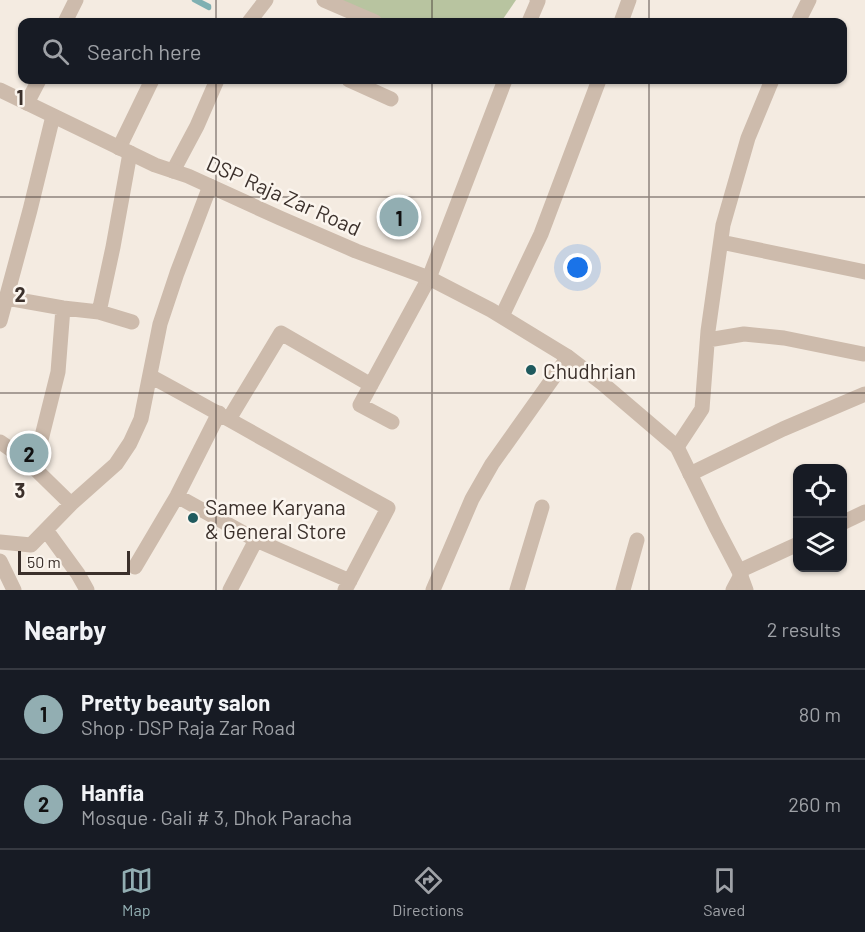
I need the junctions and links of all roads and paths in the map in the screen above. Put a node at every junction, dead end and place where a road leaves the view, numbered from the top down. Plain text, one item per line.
1 (76, 0) edge
2 (266, 0) edge
3 (324, 0) edge
4 (629, 0) edge
5 (809, 0) edge
6 (538, 1) edge
7 (67, 18) edge
8 (252, 18) edge
9 (366, 18) edge
10 (531, 18) edge
11 (622, 18) edge
12 (800, 18) edge
13 (37, 84) edge
14 (150, 84) edge
15 (215, 84) edge
16 (361, 84) edge
17 (503, 84) edge
18 (597, 84) edge
19 (770, 84) edge
20 (0, 90) edge
21 (391, 99) dead end
22 (27, 103) junction
23 (53, 116) junction
24 (124, 151) junction
25 (173, 171) junction
26 (210, 186) junction
27 (721, 242) junction
28 (865, 273) edge
29 (429, 278) junction
30 (7, 298) junction
31 (63, 308) junction
32 (99, 312) junction
33 (502, 316) junction
34 (0, 321) edge
35 (132, 322) dead end
36 (708, 340) junction
37 (864, 352) edge
38 (568, 357) junction
39 (150, 376) junction
40 (371, 385) junction
41 (865, 394) edge
42 (224, 416) junction
43 (392, 422) dead end
44 (0, 442) edge
45 (676, 447) junction
46 (34, 468) junction
47 (690, 474) junction
48 (177, 496) junction
49 (71, 504) junction
50 (542, 507) dead end
51 (865, 512) edge
52 (847, 521) edge
53 (46, 530) junction
54 (256, 540) junction
55 (637, 540) dead end
56 (0, 542) edge
57 (793, 546) edge
58 (0, 561) edge
59 (135, 567) dead end
60 (740, 573) junction
61 (348, 586) edge
62 (14, 590) edge
63 (87, 590) edge
64 (230, 590) edge
65 (433, 590) edge
66 (517, 590) edge
67 (622, 590) edge
68 (733, 590) edge
69 (746, 590) edge

1 - 7 street
2 - 8 street
3 - 9 street
4 - 11 street
5 - 12 street
6 - 10 street
13 - 22 street
14 - 24 street
15 - 25 street
16 - 21 street
17 - 29 street
18 - 33 street
19 - 27 street
20 - 22 street, DSP Raja Zar Road
22 - 23 street, DSP Raja Zar Road
23 - 24 street, DSP Raja Zar Road
23 - 30 street
24 - 25 street, DSP Raja Zar Road
24 - 32 street
25 - 26 street, DSP Raja Zar Road
26 - 29 street, DSP Raja Zar Road
26 - 39 street
27 - 28 street
27 - 36 street
29 - 33 street, DSP Raja Zar Road
29 - 40 street
30 - 31 street
30 - 34 street
31 - 32 street
31 - 46 street
32 - 35 street
33 - 38 street, DSP Raja Zar Road
36 - 37 street
36 - 45 street
38 - 45 street, DSP Raja Zar Road
38 - 65 street
39 - 42 street
39 - 49 street
40 - 42 street
40 - 43 street
41 - 47 street
42 - 48 street
42 - 61 street
44 - 46 street
45 - 47 street, DSP Raja Zar Road
46 - 49 street
47 - 60 street, DSP Raja Zar Road
48 - 54 street
48 - 59 street
49 - 53 street
50 - 66 street
51 - 52 street
53 - 56 street
53 - 63 street
54 - 61 street
54 - 64 street
55 - 67 street
57 - 60 street
58 - 62 street
60 - 68 street
60 - 69 street, DSP Raja Zar Road

